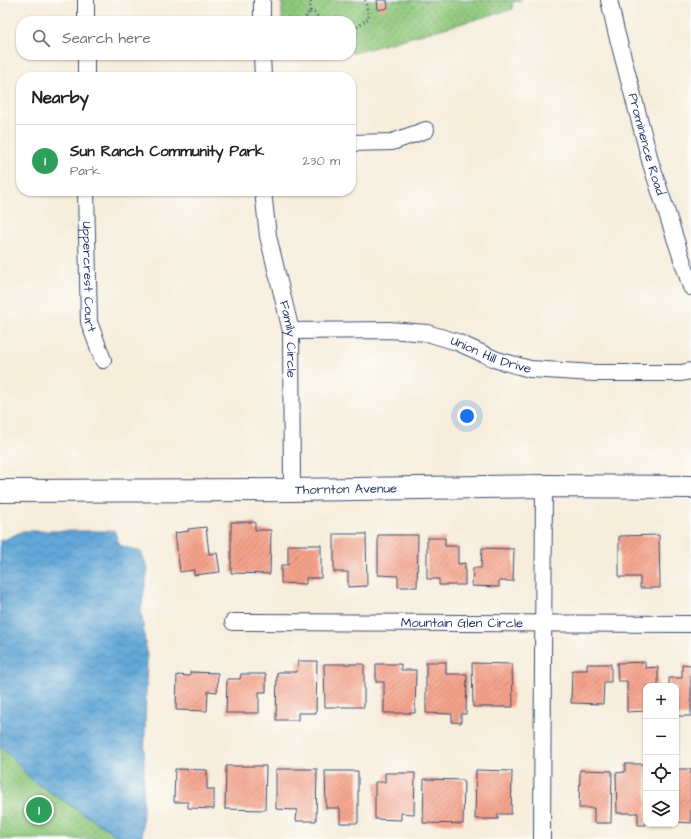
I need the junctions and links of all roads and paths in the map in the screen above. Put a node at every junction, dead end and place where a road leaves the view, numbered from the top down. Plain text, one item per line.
1 (86, 0) edge
2 (262, 0) edge
3 (311, 0) edge
4 (365, 0) edge
5 (609, 0) edge
6 (310, 12) junction
7 (86, 16) edge
8 (262, 16) edge
9 (306, 16) edge
10 (317, 16) edge
11 (356, 28) edge
12 (86, 60) edge
13 (262, 60) edge
14 (86, 72) edge
15 (263, 72) edge
16 (426, 130) dead end
17 (356, 143) edge
18 (86, 196) edge
19 (264, 196) edge
20 (691, 287) edge
21 (291, 331) junction
22 (103, 360) dead end
23 (691, 371) edge
24 (544, 486) junction
25 (691, 487) edge
26 (292, 490) junction
27 (0, 491) edge
28 (233, 622) dead end
29 (544, 624) junction
30 (691, 624) edge
31 (542, 839) edge

1 - 7 street
2 - 8 street
3 - 6 path
4 - 11 path
5 - 20 street, Prominence Road
6 - 9 path
6 - 10 path
12 - 14 street
13 - 15 street
16 - 17 street
18 - 22 street, Uppercrest Court
19 - 21 street, Family Circle
21 - 23 street, Union Hill Drive
21 - 26 street, Family Circle
24 - 25 street, Thornton Avenue
24 - 26 street, Thornton Avenue
24 - 29 street
26 - 27 street, Thornton Avenue
28 - 29 street, Mountain Glen Circle
29 - 30 street, Mountain Glen Circle
29 - 31 street

